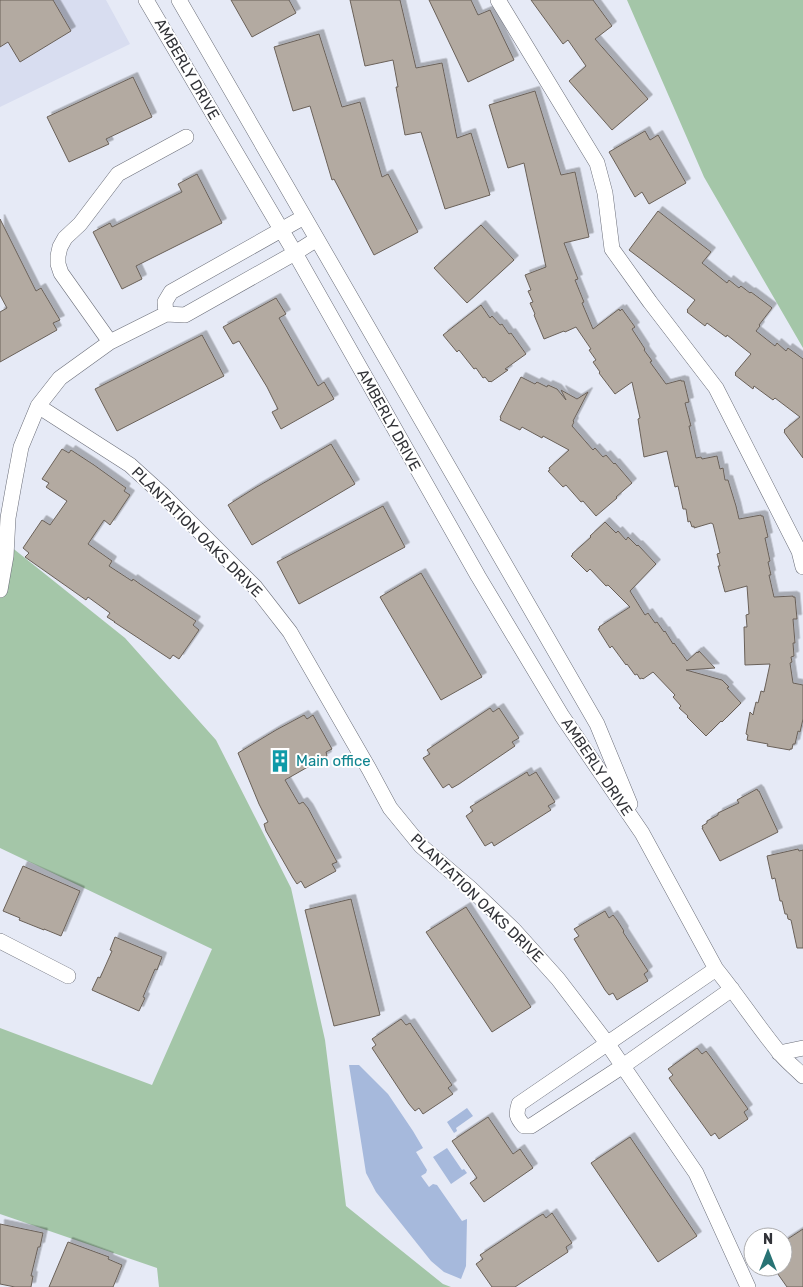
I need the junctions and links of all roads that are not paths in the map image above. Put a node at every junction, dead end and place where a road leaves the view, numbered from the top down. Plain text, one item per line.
1 (146, 0) edge
2 (179, 0) edge
3 (498, 0) edge
4 (186, 138) dead end
5 (304, 217) junction
6 (282, 230) junction
7 (317, 239) junction
8 (295, 253) junction
9 (166, 314) junction
10 (110, 342) junction
11 (38, 406) junction
12 (803, 567) edge
13 (0, 590) edge
14 (642, 833) junction
15 (0, 942) edge
16 (716, 969) junction
17 (68, 976) dead end
18 (732, 989) junction
19 (607, 1043) junction
20 (803, 1048) edge
21 (779, 1053) junction
22 (623, 1066) junction
23 (803, 1076) edge
24 (748, 1287) edge

1 - 6 street, AMBERLY DRIVE
2 - 5 street, AMBERLY DRIVE
3 - 12 street
4 - 10 street
5 - 6 street
5 - 7 street, AMBERLY DRIVE
6 - 8 street, AMBERLY DRIVE
6 - 9 street
7 - 8 street
7 - 14 street, AMBERLY DRIVE
8 - 9 street
8 - 14 street, AMBERLY DRIVE
9 - 10 street
10 - 11 street
11 - 13 street
11 - 19 street, PLANTATION OAKS DRIVE
14 - 16 street, AMBERLY DRIVE
15 - 17 street
16 - 18 street, AMBERLY DRIVE
16 - 19 street
18 - 21 street, AMBERLY DRIVE
18 - 22 street
19 - 22 street, PLANTATION OAKS DRIVE
19 - 22 street
20 - 21 street
21 - 23 street, AMBERLY DRIVE
22 - 24 street, PLANTATION OAKS DRIVE

